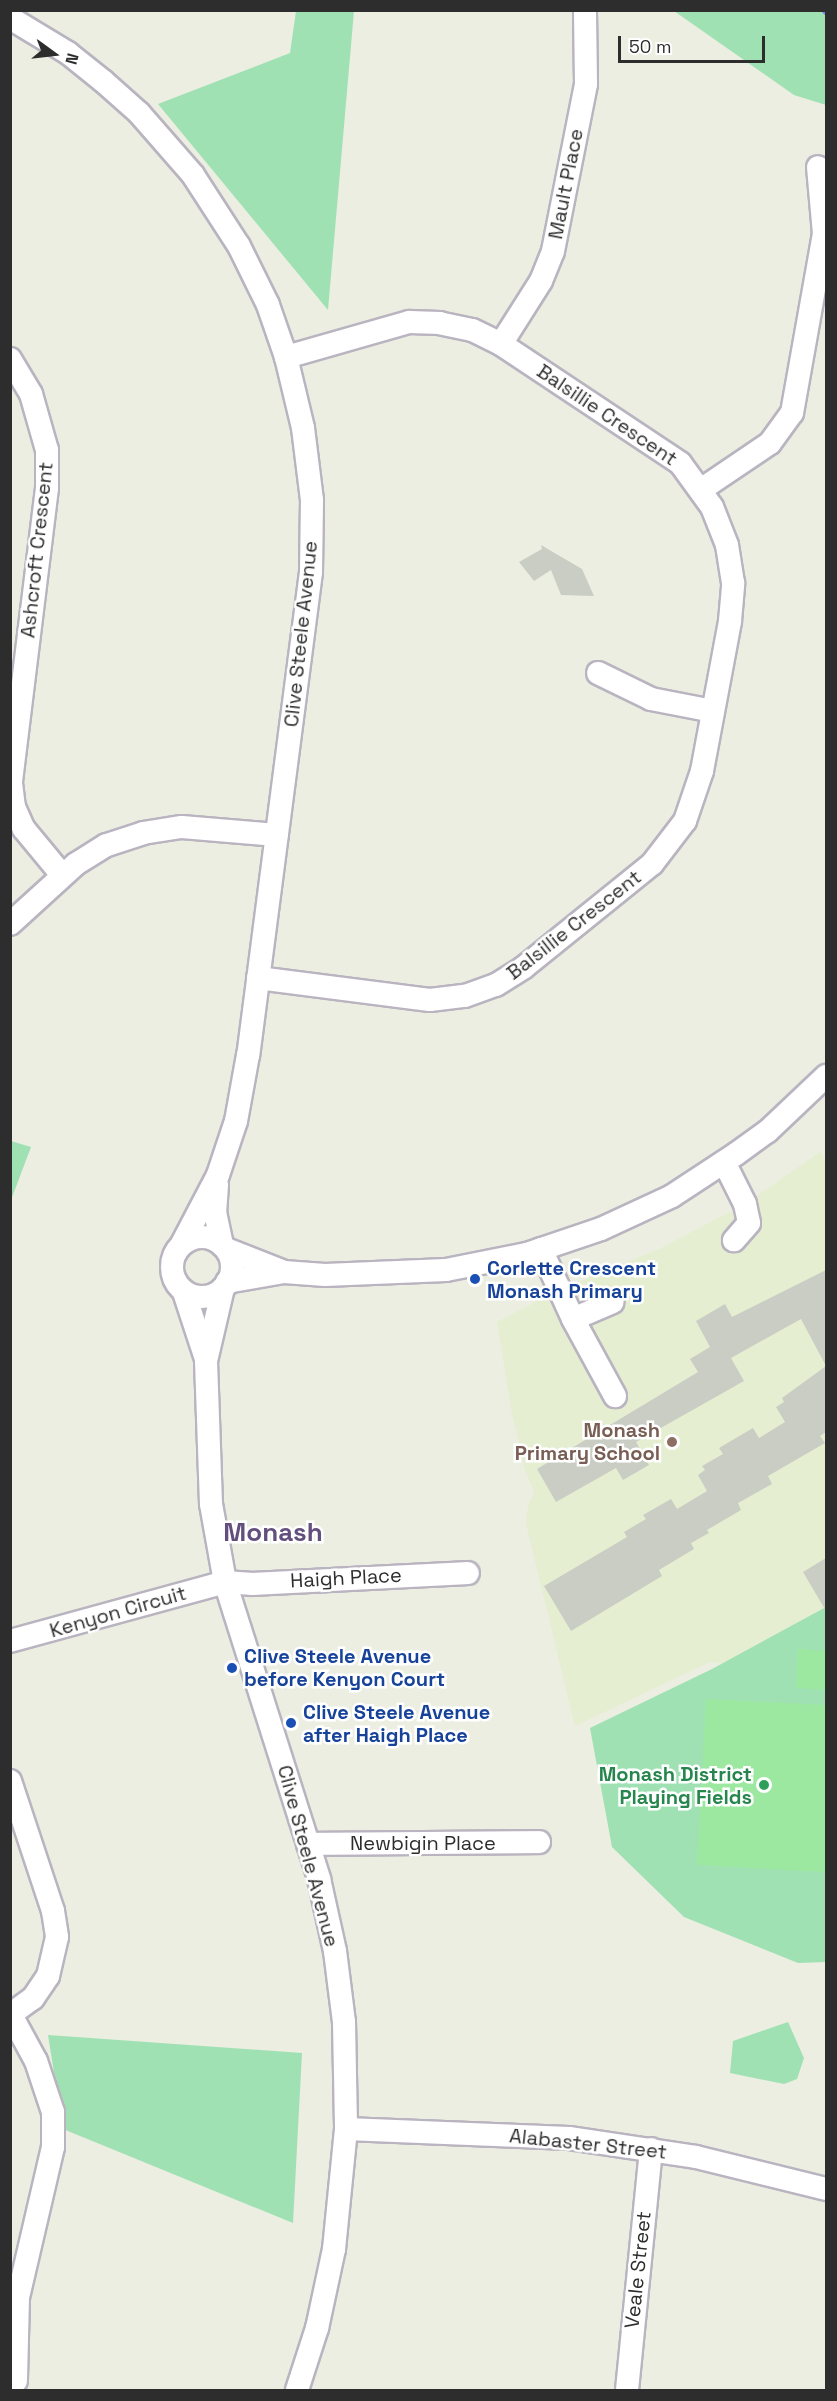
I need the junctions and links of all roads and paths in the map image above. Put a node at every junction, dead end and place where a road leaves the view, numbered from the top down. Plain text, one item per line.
1 (585, 10) edge
2 (10, 18) edge
3 (818, 167) dead end
4 (501, 344) junction
5 (286, 357) junction
6 (10, 359) edge
7 (702, 489) junction
8 (598, 673) dead end
9 (713, 711) junction
10 (277, 835) junction
11 (62, 875) junction
12 (10, 924) edge
13 (258, 978) junction
14 (826, 1076) edge
15 (724, 1162) junction
16 (218, 1175) junction
17 (734, 1240) dead end
18 (182, 1244) junction
19 (224, 1247) junction
20 (541, 1249) junction
21 (284, 1272) junction
22 (225, 1285) junction
23 (184, 1292) junction
24 (613, 1302) dead end
25 (573, 1319) junction
26 (206, 1361) junction
27 (615, 1396) dead end
28 (468, 1573) dead end
29 (225, 1582) junction
30 (10, 1641) edge
31 (10, 1781) edge
32 (538, 1842) dead end
33 (308, 1844) junction
34 (11, 2015) edge
35 (346, 2129) junction
36 (651, 2149) junction
37 (826, 2189) edge
38 (16, 2381) dead end
39 (297, 2391) edge
40 (627, 2391) edge

1 - 4 street, Mault Place
2 - 5 street, Clive Steele Avenue
3 - 7 street
4 - 5 street, Balsillie Crescent
4 - 7 street, Balsillie Crescent
5 - 10 street, Clive Steele Avenue
6 - 11 street, Ashcroft Crescent
7 - 9 street, Balsillie Crescent
8 - 9 street
9 - 13 street, Balsillie Crescent
10 - 11 street
10 - 13 street, Clive Steele Avenue
11 - 12 street
13 - 16 street, Clive Steele Avenue
14 - 15 street
15 - 17 street
15 - 20 street
16 - 18 street, Clive Steele Avenue
16 - 19 street, Clive Steele Avenue
18 - 19 street
18 - 23 street
19 - 21 street
19 - 22 street
20 - 21 street
20 - 25 street
21 - 22 street
22 - 23 street
22 - 26 street, Clive Steele Avenue
23 - 26 street, Clive Steele Avenue
24 - 25 street
25 - 27 street
26 - 29 street, Clive Steele Avenue
28 - 29 street, Haigh Place
29 - 30 street, Kenyon Circuit
29 - 33 street, Clive Steele Avenue
31 - 34 street
32 - 33 street, Newbigin Place
33 - 35 street, Clive Steele Avenue
34 - 38 street
35 - 36 street, Alabaster Street
35 - 39 street, Clive Steele Avenue
36 - 37 street, Alabaster Street
36 - 40 street, Veale Street

